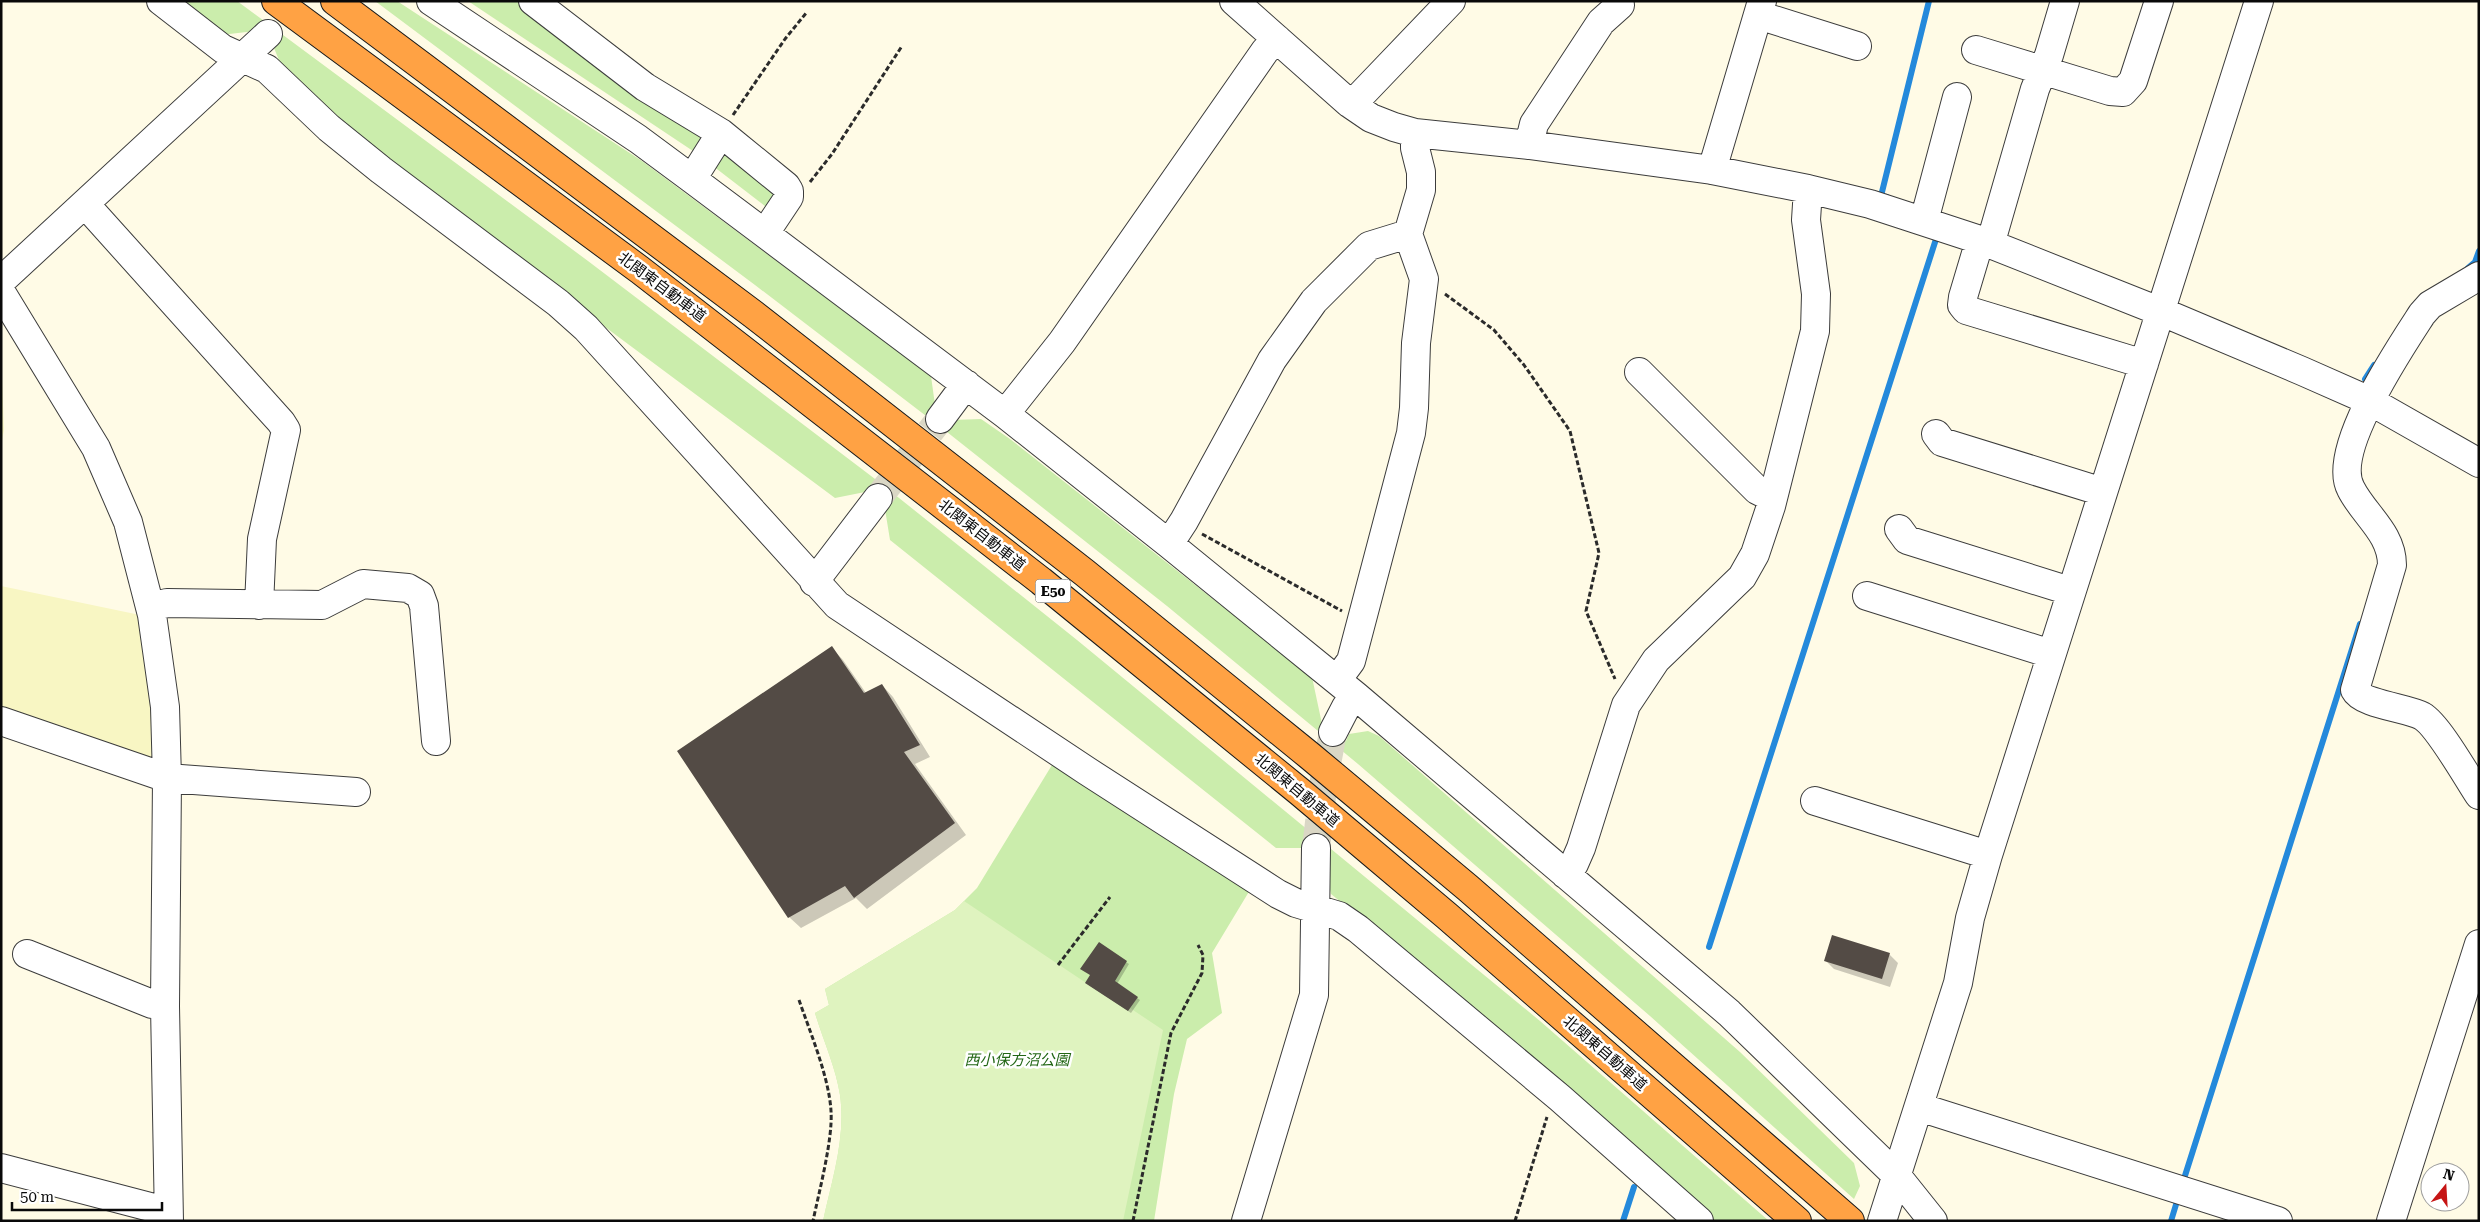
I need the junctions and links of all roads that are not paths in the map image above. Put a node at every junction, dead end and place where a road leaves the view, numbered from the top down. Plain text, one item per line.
1 (161, 1) edge
2 (276, 1) edge
3 (335, 1) edge
4 (430, 1) edge
5 (533, 1) edge
6 (1234, 1) edge
7 (1451, 1) edge
8 (2064, 1) edge
9 (2159, 1) edge
10 (2259, 1) edge
11 (1620, 5) dead end
12 (1760, 8) edge
13 (268, 34) dead end
14 (1277, 39) junction
15 (1857, 46) dead end
16 (1976, 50) dead end
17 (242, 56) junction
18 (2044, 70) junction
19 (1957, 97) dead end
20 (1349, 103) junction
21 (721, 133) junction
22 (1415, 133) junction
23 (1529, 145) junction
24 (1712, 170) junction
25 (692, 179) junction
26 (1808, 189) junction
27 (86, 204) junction
28 (1924, 221) junction
29 (765, 233) junction
30 (1408, 234) junction
31 (1985, 242) junction
32 (2479, 276) edge
33 (1, 281) edge
34 (1, 292) edge
35 (2161, 312) junction
36 (2144, 364) junction
37 (1640, 372) dead end
38 (966, 384) junction
39 (2370, 401) junction
40 (1005, 414) junction
41 (940, 419) tunnel mouth
42 (1936, 434) dead end
43 (2479, 463) edge
44 (2102, 492) junction
45 (878, 498) tunnel mouth
46 (1773, 498) junction
47 (1899, 529) dead end
48 (1175, 535) junction
49 (814, 582) junction
50 (2070, 591) junction
51 (1867, 596) dead end
52 (259, 604) junction
53 (150, 607) junction
54 (2051, 654) junction
55 (1346, 688) junction
56 (1, 721) edge
57 (1333, 732) tunnel mouth
58 (436, 740) dead end
59 (167, 778) junction
60 (356, 792) dead end
61 (2479, 795) edge
62 (1815, 801) dead end
63 (1316, 848) tunnel mouth
64 (1988, 856) junction
65 (1565, 874) junction
66 (1317, 908) junction
67 (2479, 944) edge
68 (26, 954) dead end
69 (165, 1006) junction
70 (1919, 1107) junction
71 (1, 1168) edge
72 (1897, 1176) junction
73 (168, 1215) edge
74 (1246, 1221) edge
75 (1699, 1221) edge
76 (1797, 1221) edge
77 (1850, 1221) edge
78 (1882, 1221) edge
79 (1933, 1221) edge
80 (2278, 1221) edge
81 (2391, 1221) edge

1 - 17 street
2 - 76 highway, 北関東自動車道 / E50
3 - 77 highway, E50
4 - 25 street
5 - 21 street
6 - 14 street
7 - 20 street
8 - 18 street
9 - 18 street
10 - 35 street
11 - 23 street
12 - 15 street
12 - 24 street
13 - 17 street
14 - 20 street
14 - 40 street
16 - 18 street
17 - 27 street
17 - 49 street
18 - 31 street
19 - 28 street
20 - 22 street
21 - 25 street
21 - 29 street
22 - 23 street
22 - 30 street
23 - 24 street
24 - 26 street
25 - 29 street
26 - 28 street
26 - 46 street
27 - 33 street
27 - 52 street
28 - 31 street
29 - 38 street
30 - 48 street
30 - 55 street
31 - 35 street
31 - 36 street
32 - 39 street
34 - 53 street
35 - 36 street
35 - 39 street
36 - 44 street
37 - 46 street
38 - 40 street
38 - 41 street
39 - 43 street
39 - 61 street
40 - 48 street
42 - 44 street
44 - 50 street
45 - 49 street
46 - 65 street
47 - 50 street
48 - 55 street
49 - 66 street
50 - 54 street
51 - 54 street
52 - 53 street
52 - 58 street
53 - 59 street
54 - 64 street
55 - 57 street
55 - 65 street
56 - 59 street
59 - 60 street
59 - 69 street
62 - 64 street
63 - 66 street
64 - 70 street
65 - 72 street
66 - 74 street
66 - 75 street
67 - 81 street
68 - 69 street
69 - 73 street
70 - 72 street
70 - 80 street
71 - 73 street
72 - 78 street
72 - 79 street

